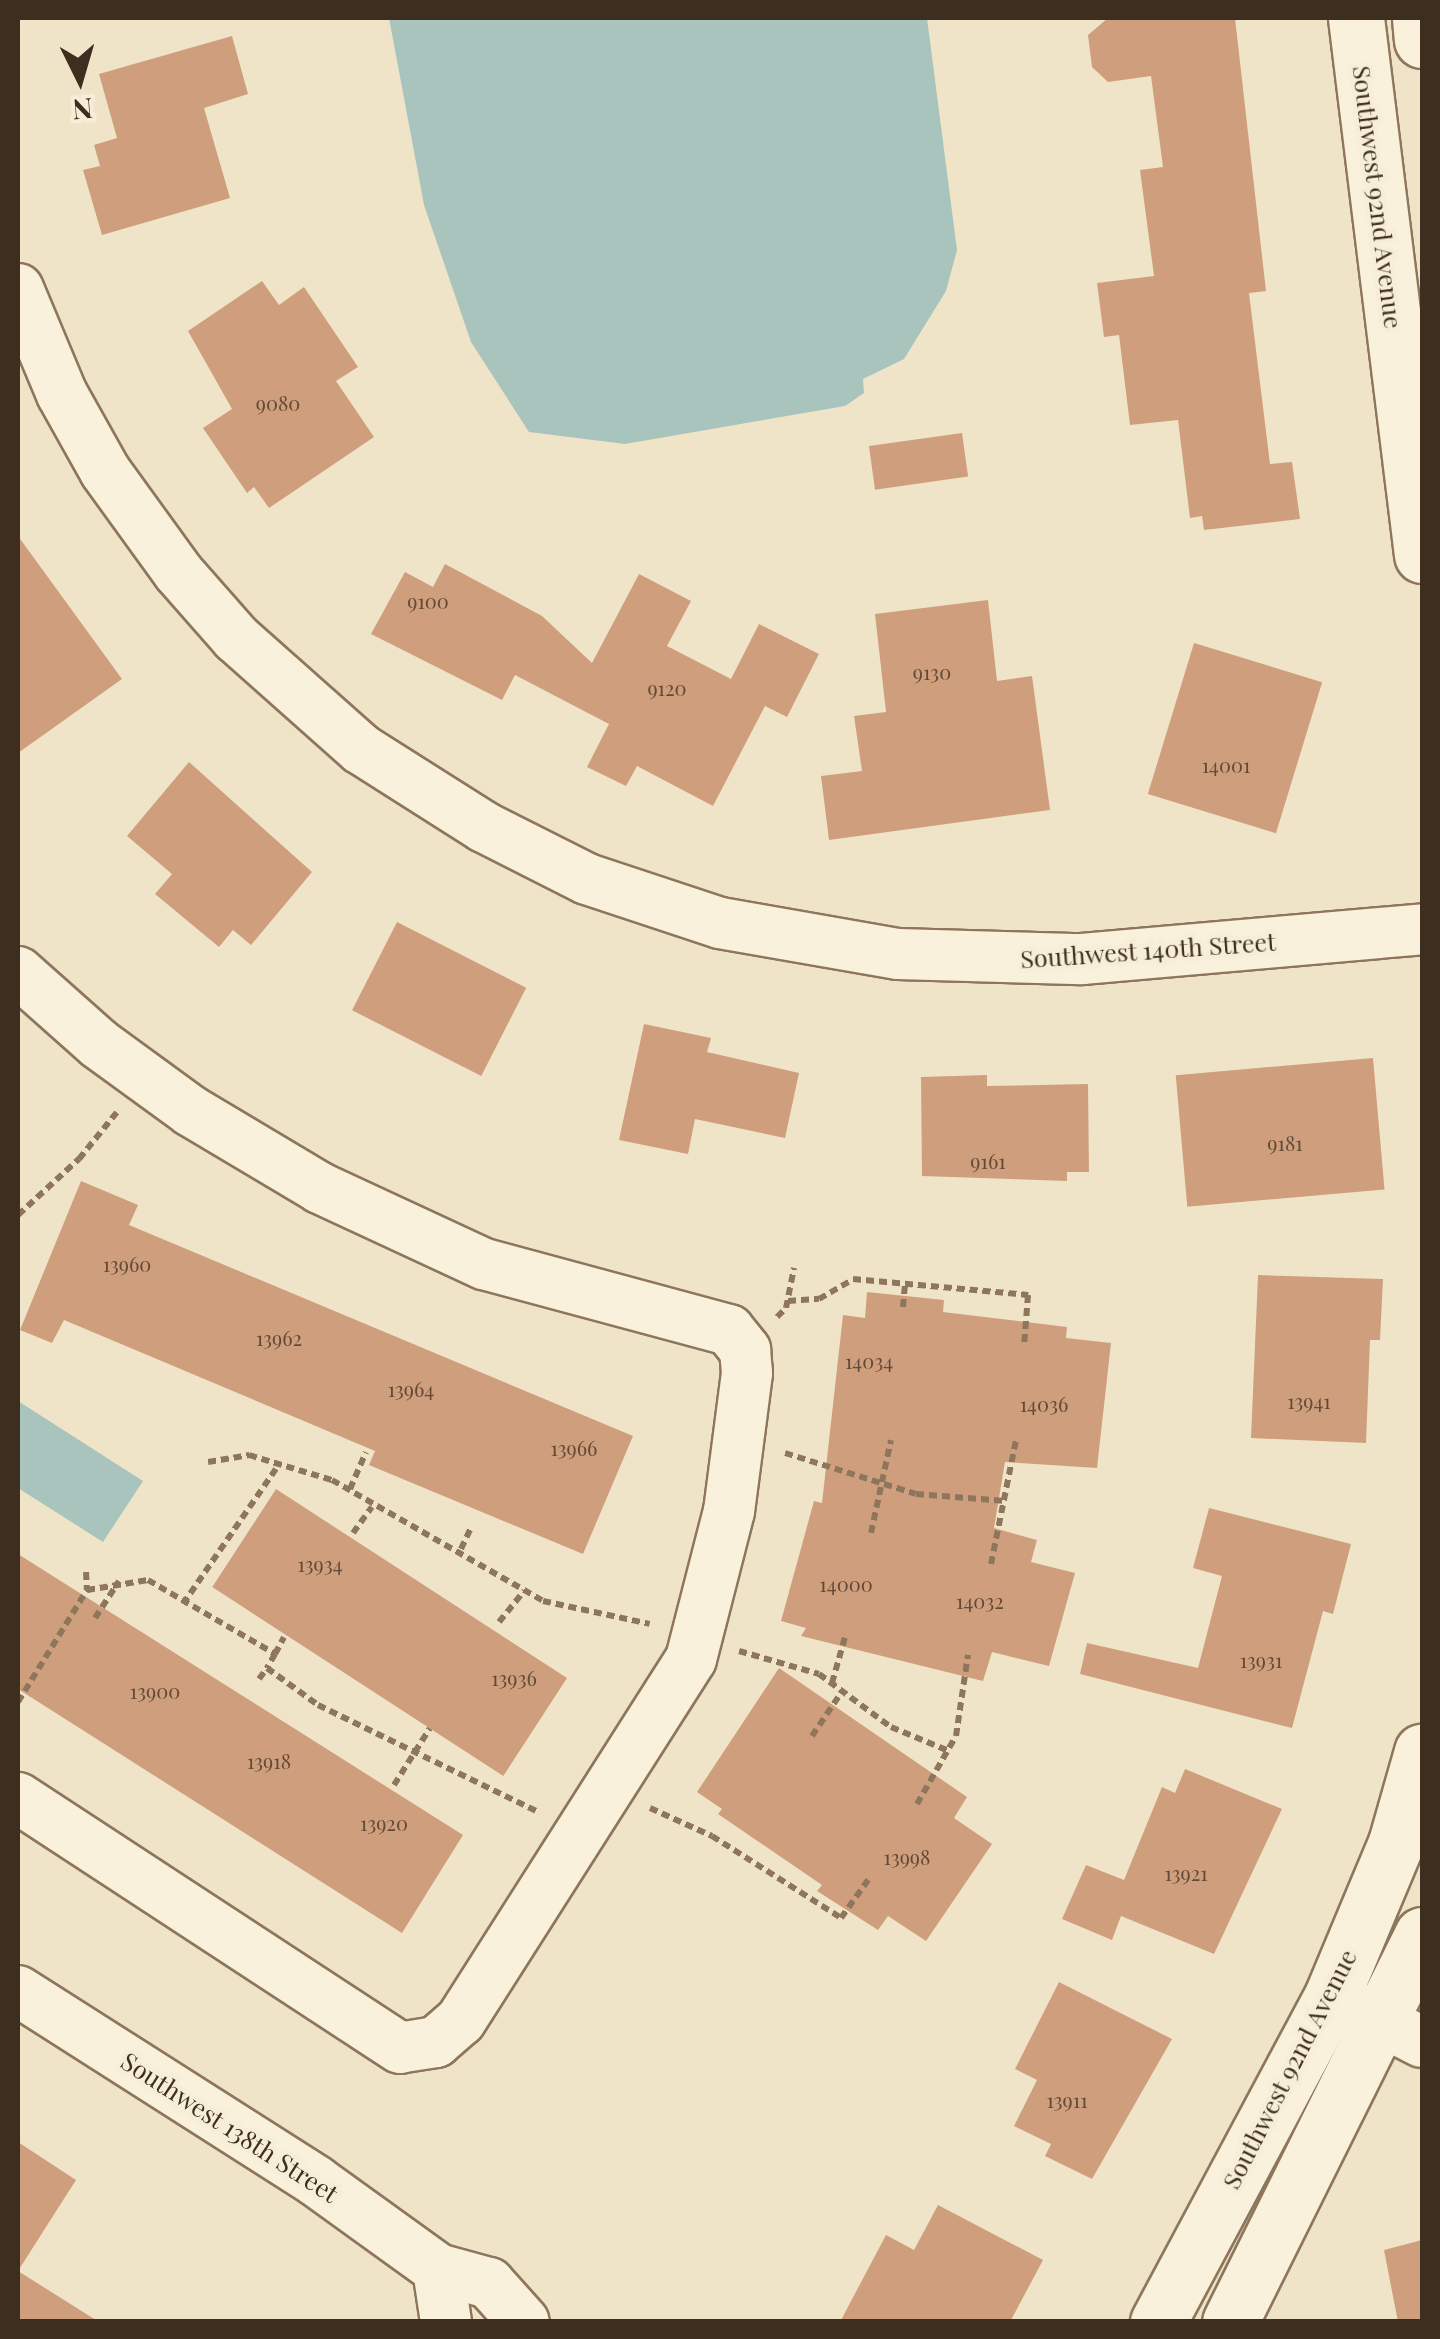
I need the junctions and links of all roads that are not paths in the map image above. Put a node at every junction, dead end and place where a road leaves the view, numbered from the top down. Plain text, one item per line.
1 (1356, 18) edge
2 (1420, 18) edge
3 (1422, 40) edge
4 (18, 289) edge
5 (1422, 555) edge
6 (1422, 929) edge
7 (18, 972) edge
8 (1422, 1752) edge
9 (18, 1798) edge
10 (1422, 1934) edge
11 (18, 1990) edge
12 (1332, 1996) junction
13 (1402, 2032) edge
14 (438, 2269) junction
15 (446, 2322) edge
16 (524, 2322) edge
17 (1158, 2322) edge
18 (1230, 2322) edge

1 - 5 street, Southwest 92nd Avenue
2 - 3 street
4 - 6 street, Southwest 140th Street
7 - 9 street
8 - 12 street, Southwest 92nd Avenue
10 - 13 street
11 - 14 street, Southwest 138th Street
12 - 13 street
12 - 17 street, Southwest 92nd Avenue
13 - 18 street
14 - 15 street
14 - 16 street, Southwest 138th Street

